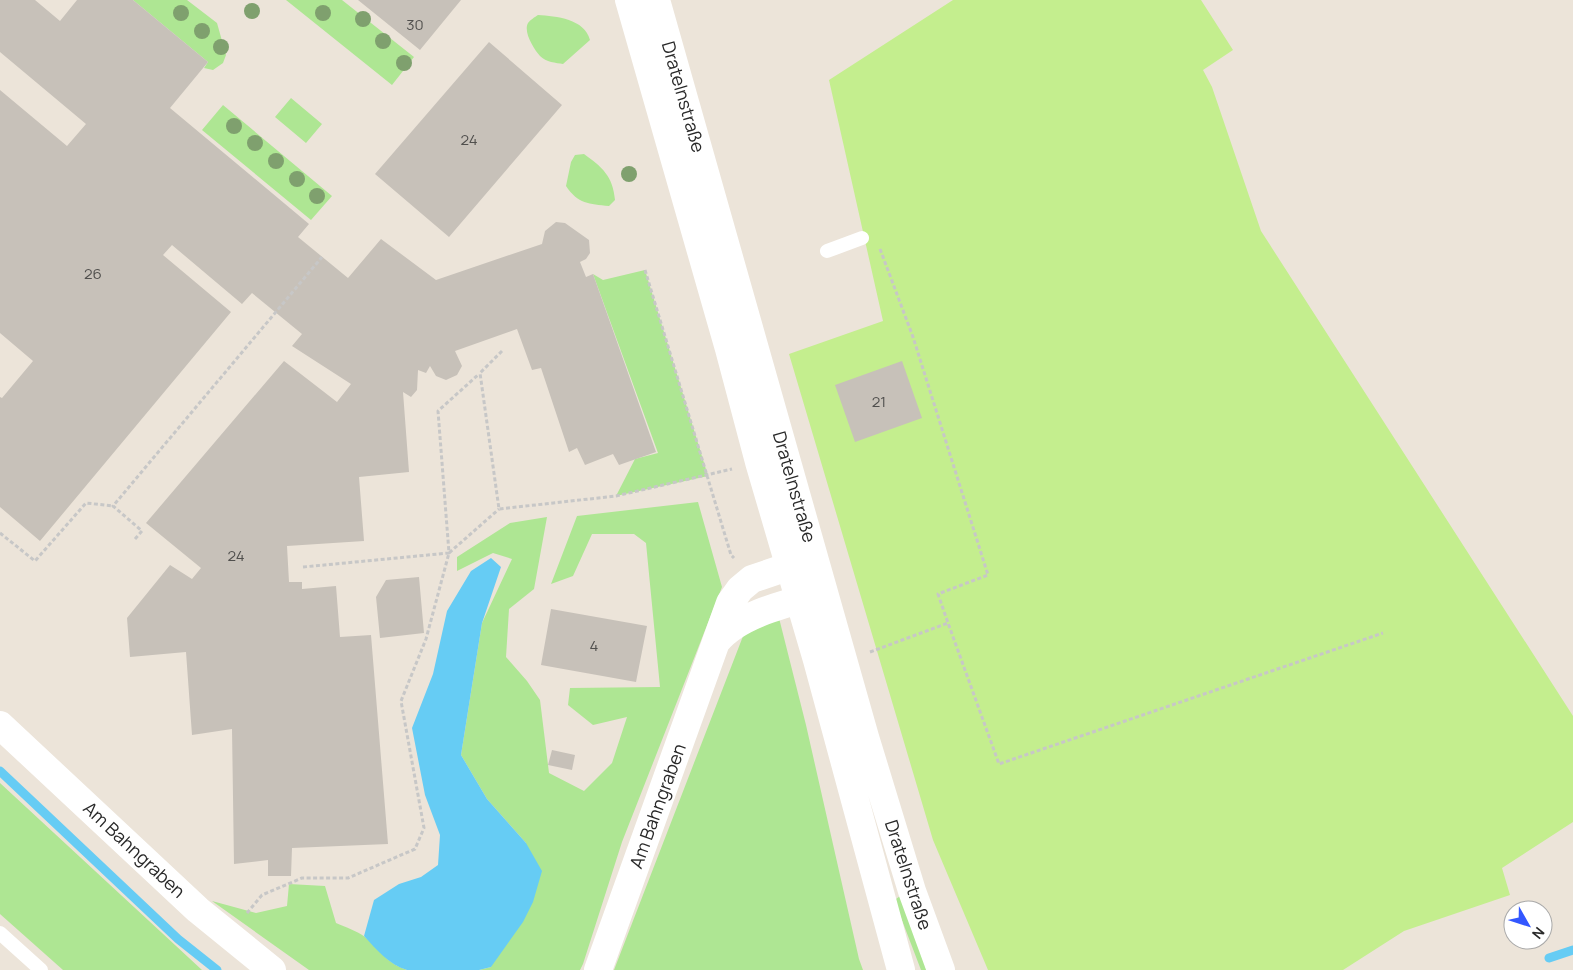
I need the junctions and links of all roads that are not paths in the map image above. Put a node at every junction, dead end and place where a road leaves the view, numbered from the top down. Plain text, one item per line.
1 (629, 0) edge
2 (656, 0) edge
3 (862, 238) road end
4 (827, 251) dead end
5 (802, 562) junction
6 (812, 597) junction
7 (717, 641) junction
8 (0, 725) edge
9 (0, 933) edge
10 (41, 970) edge
11 (272, 970) edge
12 (598, 970) edge
13 (901, 970) edge
14 (941, 970) edge

1 - 5 main road, Dratelnstraße
2 - 5 main road, Dratelnstraße
3 - 4 lane
5 - 6 main road, Dratelnstraße
5 - 7 main road, Am Bahngraben
6 - 7 main road, Am Bahngraben
6 - 13 main road, Dratelnstraße
6 - 14 main road, Dratelnstraße
7 - 12 main road, Am Bahngraben
8 - 11 main road, Am Bahngraben
9 - 10 lane

